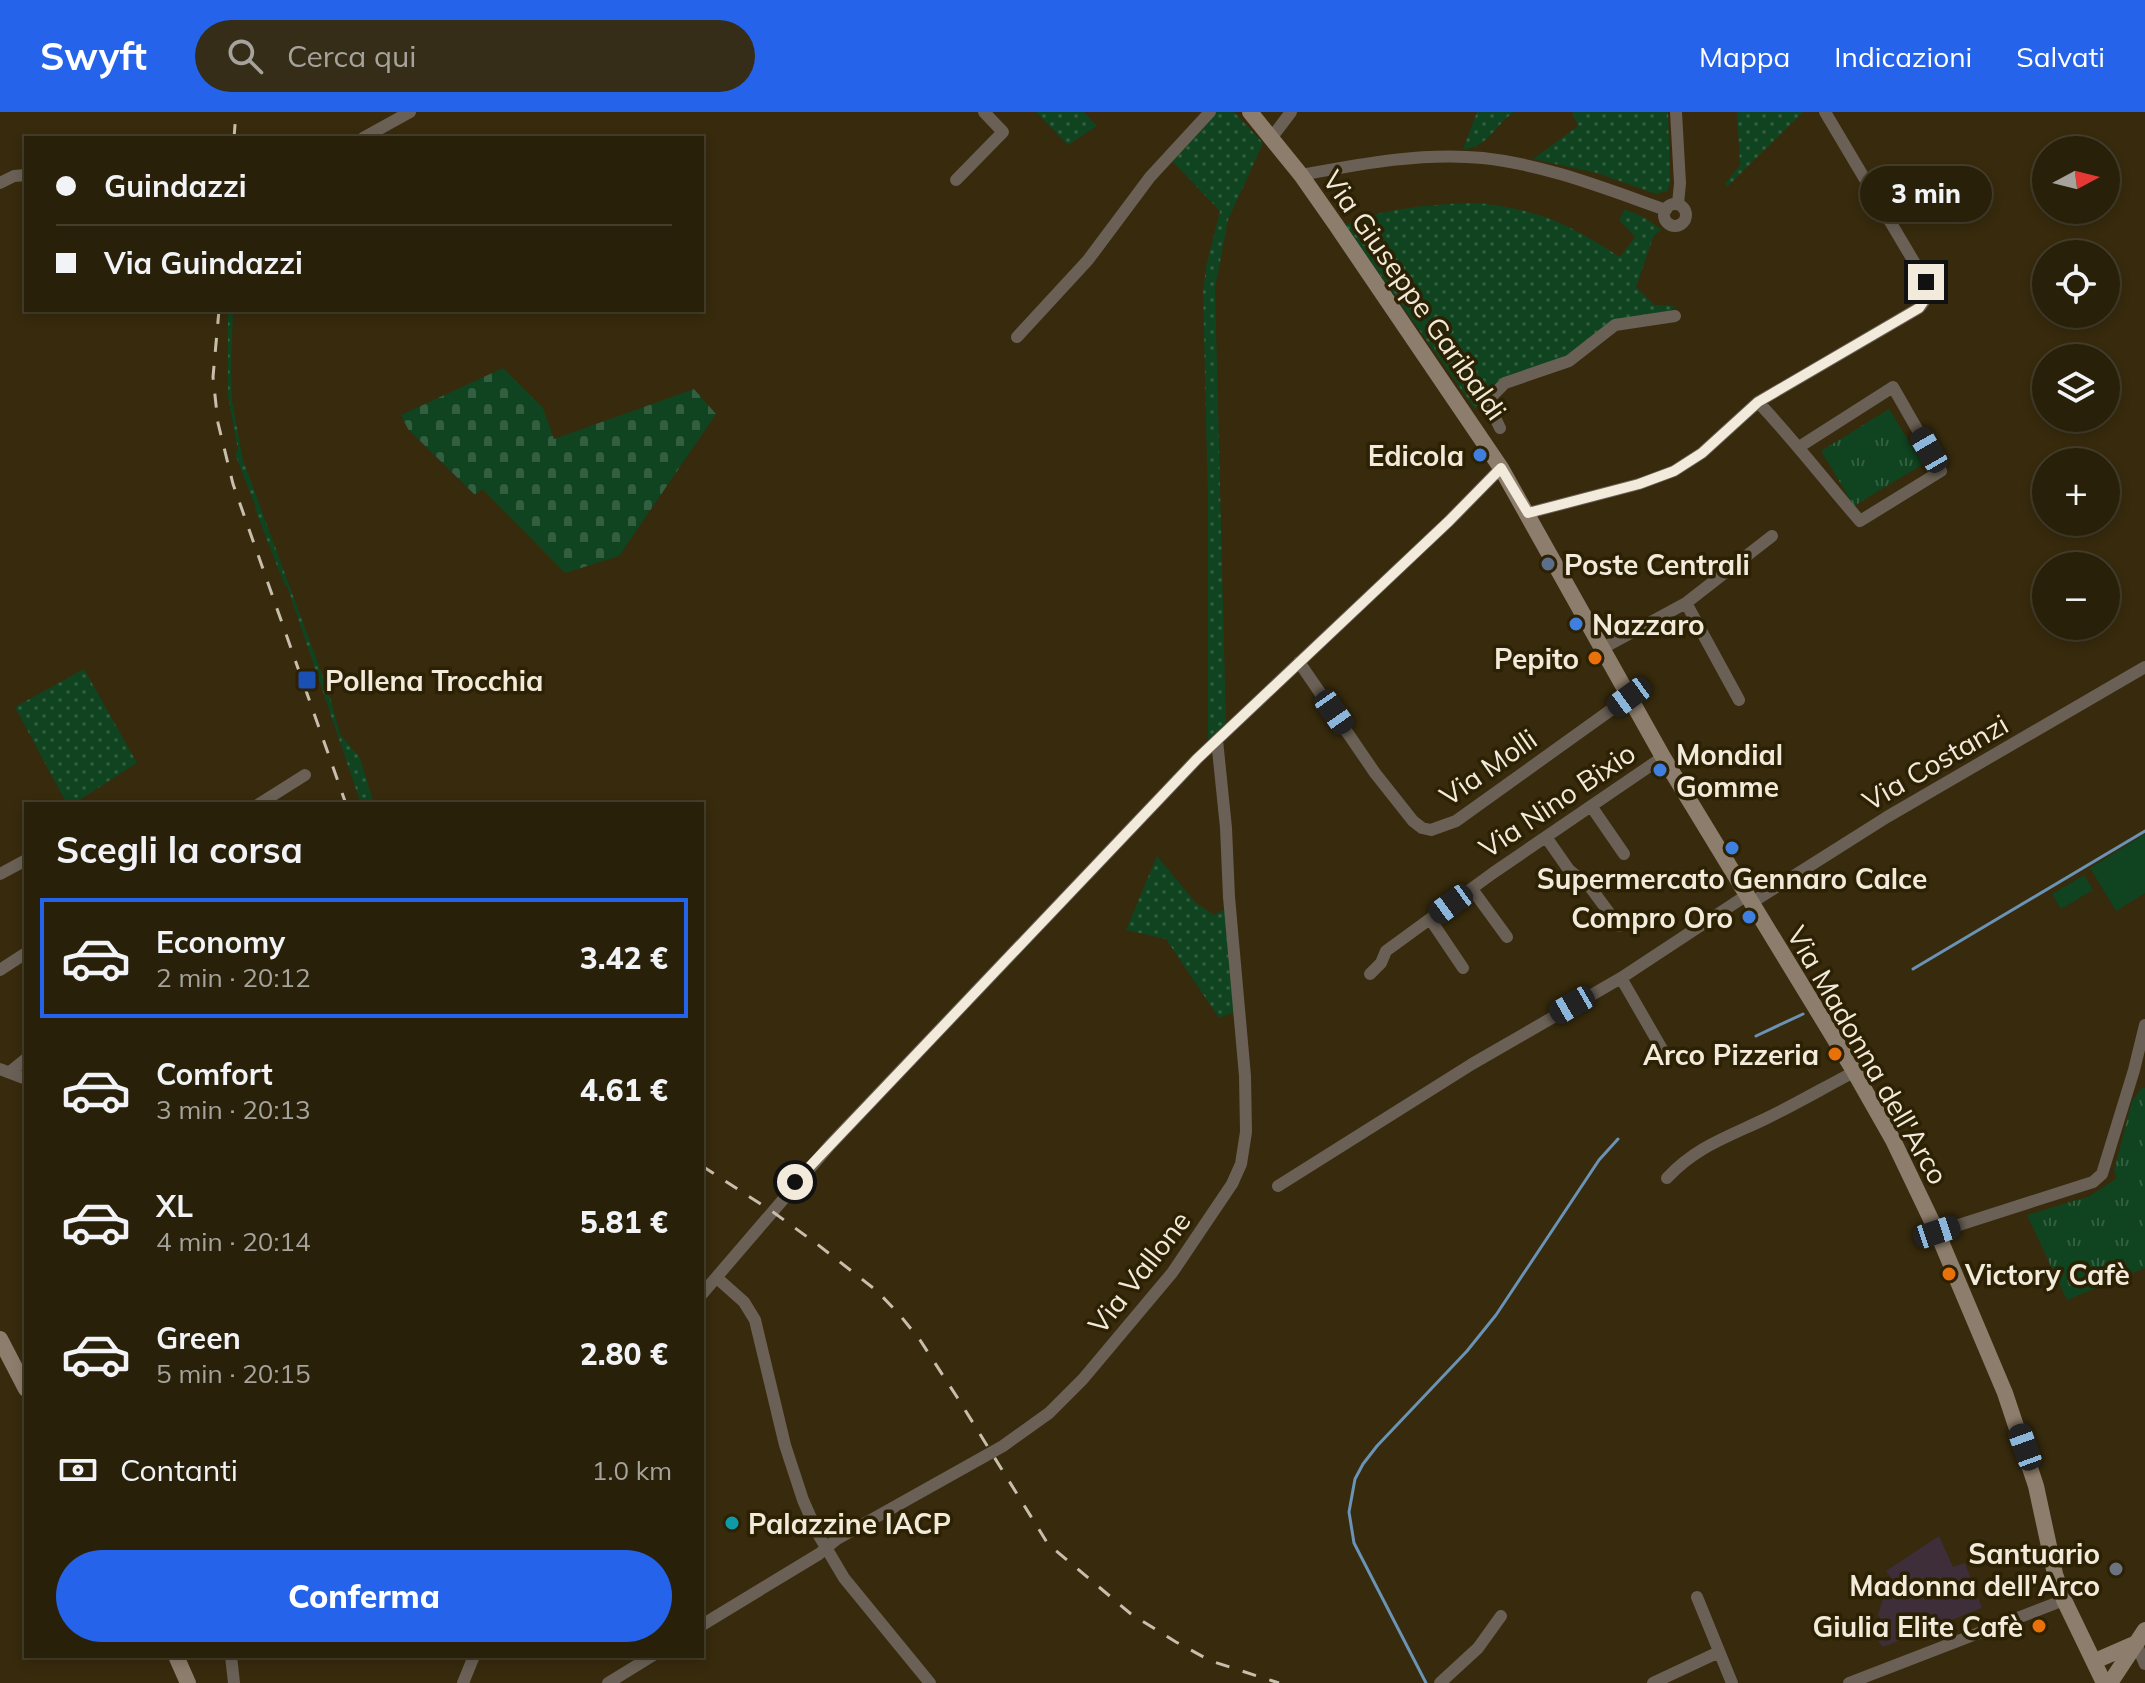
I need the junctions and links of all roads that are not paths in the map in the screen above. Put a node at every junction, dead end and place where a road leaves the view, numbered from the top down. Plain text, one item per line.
1 (410, 112) edge
2 (984, 112) edge
3 (1210, 112) edge
4 (1250, 112) edge
5 (1291, 112) edge
6 (1676, 112) edge
7 (1825, 112) edge
8 (367, 136) edge
9 (1272, 137) junction
10 (24, 175) edge
11 (1301, 175) junction
12 (956, 180) dead end
13 (0, 183) edge
14 (1675, 316) dead end
15 (1017, 337) dead end
16 (1758, 402) junction
17 (1500, 428) dead end
18 (1799, 447) junction
19 (1501, 468) junction
20 (1528, 513) junction
21 (1772, 536) dead end
22 (1686, 603) junction
23 (1603, 648) junction
24 (1299, 662) junction
25 (2145, 667) edge
26 (1629, 697) junction
27 (1739, 700) dead end
28 (1217, 740) junction
29 (1663, 757) junction
30 (305, 775) dead end
31 (262, 802) edge
32 (1591, 806) junction
33 (1546, 837) junction
34 (1624, 854) dead end
35 (24, 861) edge
36 (0, 874) edge
37 (1472, 889) junction
38 (1749, 899) junction
39 (1430, 919) junction
40 (1619, 926) dead end
41 (1507, 937) dead end
42 (24, 954) edge
43 (1463, 968) dead end
44 (0, 970) edge
45 (1370, 974) dead end
46 (1621, 978) junction
47 (2145, 1025) edge
48 (1666, 1056) dead end
49 (24, 1060) edge
50 (5, 1071) edge
51 (1854, 1072) junction
52 (2140, 1072) edge
53 (24, 1078) edge
54 (1667, 1178) dead end
55 (1278, 1186) dead end
56 (1937, 1232) junction
57 (717, 1278) junction
58 (704, 1292) edge
59 (0, 1339) edge
60 (24, 1385) edge
61 (826, 1548) junction
62 (1697, 1597) dead end
63 (2064, 1600) junction
64 (1501, 1616) dead end
65 (704, 1624) edge
66 (2139, 1637) edge
67 (1719, 1652) junction
68 (177, 1658) edge
69 (231, 1658) edge
70 (473, 1658) edge
71 (649, 1658) edge
72 (2095, 1661) junction
73 (2145, 1664) edge
74 (188, 1683) edge
75 (234, 1683) edge
76 (463, 1683) edge
77 (608, 1683) edge
78 (930, 1683) edge
79 (1440, 1683) edge
80 (1653, 1683) edge
81 (1732, 1683) edge
82 (1849, 1683) edge
83 (2104, 1683) edge
84 (2110, 1683) edge

1 - 8 street
2 - 12 street
3 - 15 street
4 - 9 main road, Via Giuseppe Garibaldi
5 - 9 street
6 - 11 street
7 - 16 street
9 - 11 main road, Via Giuseppe Garibaldi
10 - 13 street
11 - 19 main road, Via Giuseppe Garibaldi
14 - 17 street
16 - 18 street
16 - 20 street
18 - 18 street
19 - 20 main road, Via Giuseppe Garibaldi
19 - 24 street
20 - 23 main road, Via Giuseppe Garibaldi
21 - 22 street
22 - 23 street
22 - 27 street
23 - 26 main road, Via Giuseppe Garibaldi
24 - 26 street, Via Molli
24 - 28 street
25 - 38 street, Via Costanzi
26 - 29 main road, Via Madonna dell'Arco
28 - 57 street
28 - 61 street, Via Vallone
29 - 32 street, Via Nino Bixio
29 - 38 main road, Via Madonna dell'Arco
30 - 31 street
32 - 33 street, Via Nino Bixio
32 - 34 street
33 - 37 street, Via Nino Bixio
33 - 40 street
35 - 36 street
37 - 39 street, Via Nino Bixio
37 - 41 street
38 - 46 street, Via Costanzi
38 - 51 main road, Via Madonna dell'Arco
39 - 43 street
39 - 45 street, Via Nino Bixio
42 - 44 street
46 - 48 street
46 - 55 street, Via Costanzi
47 - 52 street
49 - 50 street
50 - 53 street
51 - 54 street
51 - 56 main road, Via Madonna dell'Arco
52 - 56 street
56 - 63 main road, Via Madonna dell'Arco
57 - 58 street
57 - 61 street
59 - 60 main road
61 - 65 street, Via Vallone
61 - 78 street
62 - 67 street
63 - 72 main road, Via Madonna dell'Arco
63 - 82 street
64 - 79 street
66 - 72 main road
66 - 73 street
66 - 84 main road
67 - 80 street
67 - 81 street
68 - 74 main road
69 - 75 street
70 - 76 street
71 - 77 street
72 - 83 main road, Via Madonna dell'Arco

